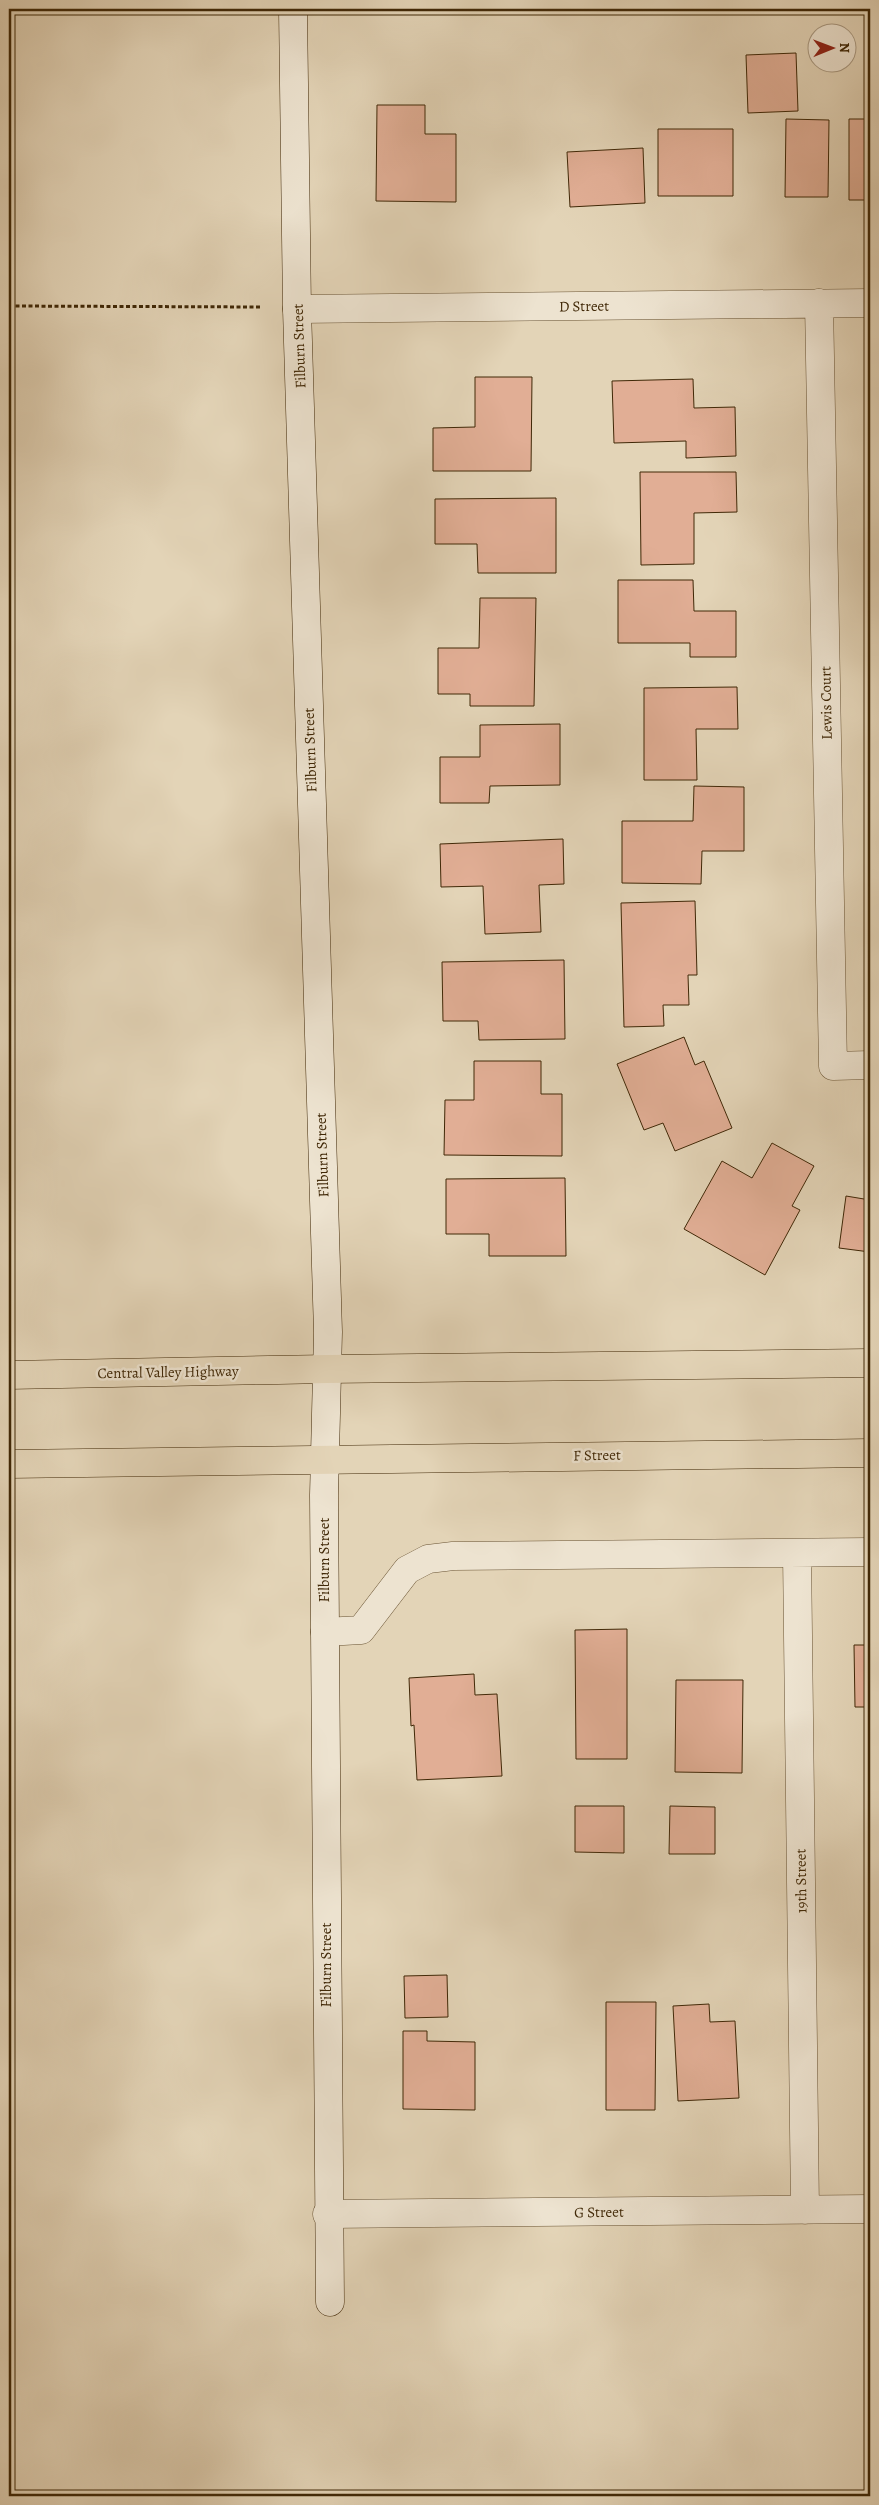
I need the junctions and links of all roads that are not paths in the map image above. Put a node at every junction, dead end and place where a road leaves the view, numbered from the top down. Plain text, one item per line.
1 (293, 9) edge
2 (819, 303) junction
3 (870, 303) edge
4 (298, 309) junction
5 (870, 1065) edge
6 (870, 1364) edge
7 (327, 1368) junction
8 (9, 1375) edge
9 (870, 1453) edge
10 (324, 1458) junction
11 (9, 1464) edge
12 (870, 1552) edge
13 (797, 1553) junction
14 (325, 1632) junction
15 (870, 2209) edge
16 (805, 2210) junction
17 (327, 2214) junction
18 (330, 2302) dead end

1 - 4 street, Filburn Street
2 - 3 street, D Street
2 - 4 street, D Street
2 - 5 street, Lewis Court
4 - 7 street, Filburn Street
6 - 7 main road
7 - 8 main road, Central Valley Highway
7 - 10 street, Filburn Street
9 - 10 main road, F Street
10 - 11 main road
10 - 14 street, Filburn Street
12 - 13 street
13 - 14 street
13 - 16 street, 19th Street
14 - 17 street, Filburn Street
15 - 16 street, G Street
16 - 17 street, G Street
17 - 18 street, Filburn Street

